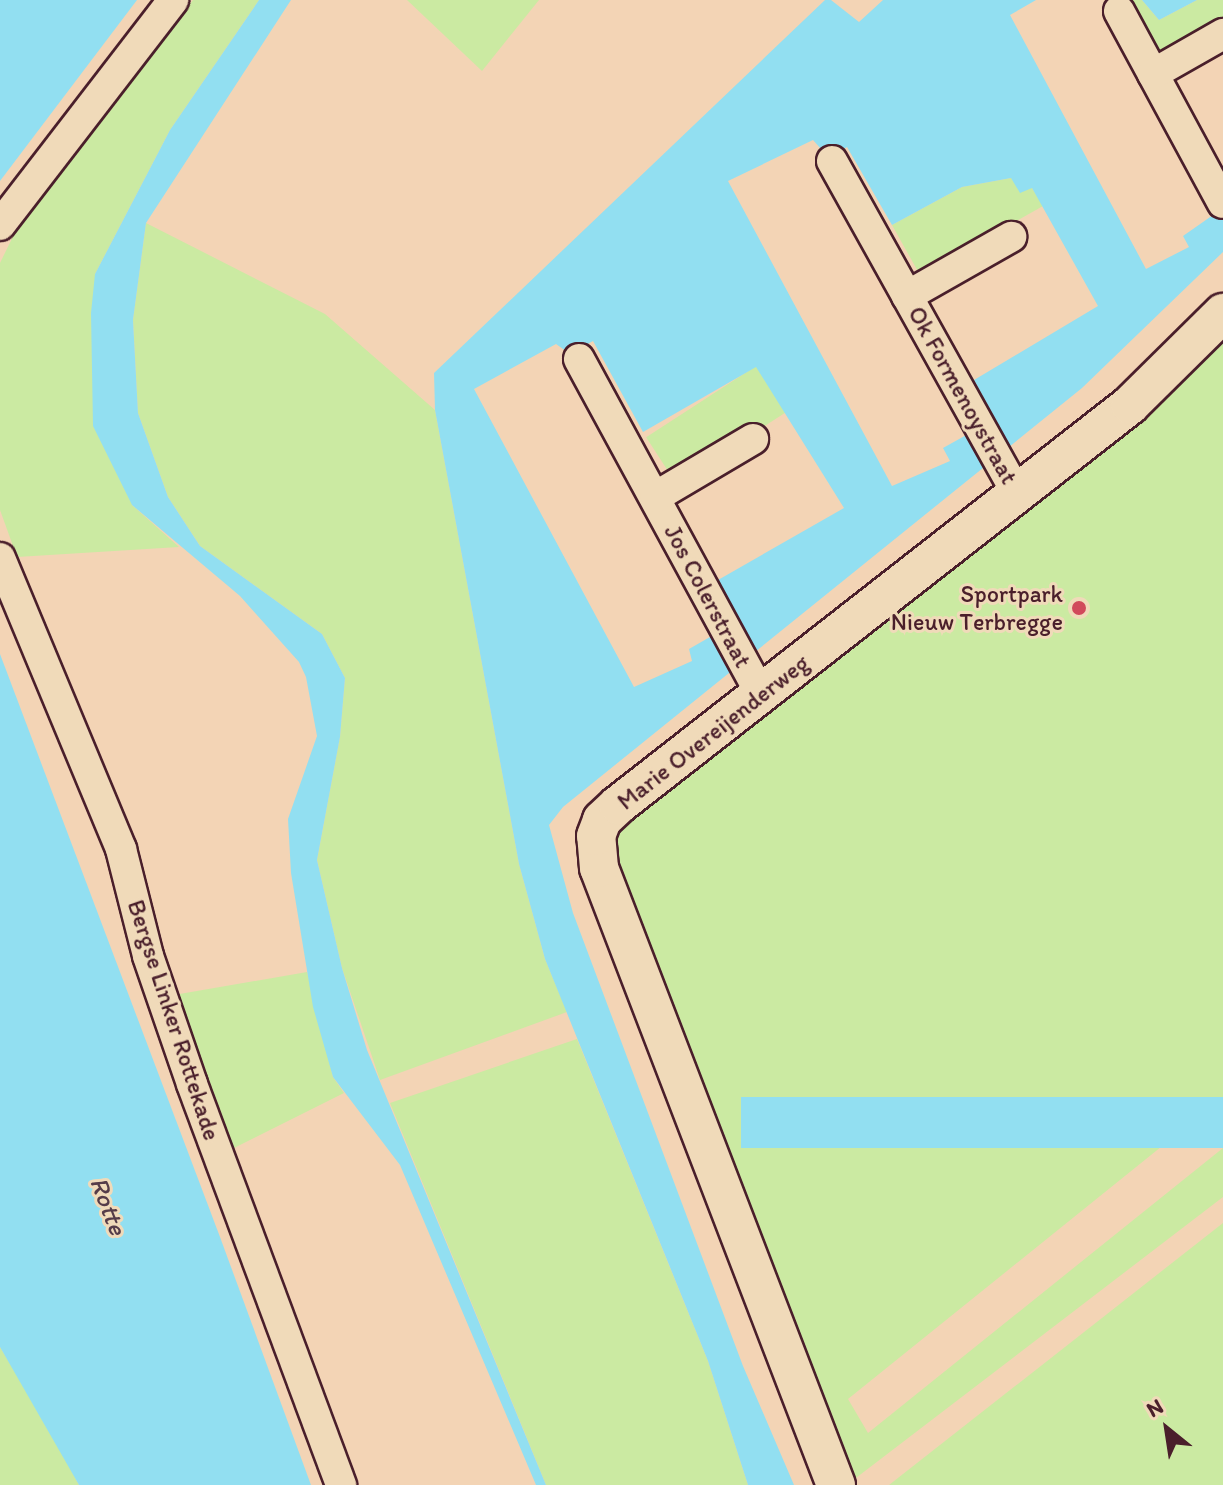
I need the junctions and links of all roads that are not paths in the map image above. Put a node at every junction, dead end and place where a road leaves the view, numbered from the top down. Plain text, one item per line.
1 (173, 0) edge
2 (1119, 11) dead end
3 (1223, 34) edge
4 (1153, 74) junction
5 (832, 161) dead end
6 (1223, 203) edge
7 (0, 225) edge
8 (1011, 237) dead end
9 (907, 296) junction
10 (1223, 313) edge
11 (579, 359) dead end
12 (753, 439) dead end
13 (1011, 482) junction
14 (655, 497) junction
15 (0, 558) edge
16 (754, 681) junction
17 (341, 1485) edge
18 (836, 1485) edge

1 - 7 street
2 - 4 street
3 - 4 street
4 - 6 street
5 - 9 street, Ok Formenoystraat
8 - 9 street, Ok Formenoystraat
9 - 13 street, Ok Formenoystraat
10 - 13 street, Marie Overeijenderweg
11 - 14 street, Jos Colerstraat
12 - 14 street, Jos Colerstraat
13 - 16 street, Marie Overeijenderweg
14 - 16 street, Jos Colerstraat
15 - 17 street, Bergse Linker Rottekade
16 - 18 street, Marie Overeijenderweg

